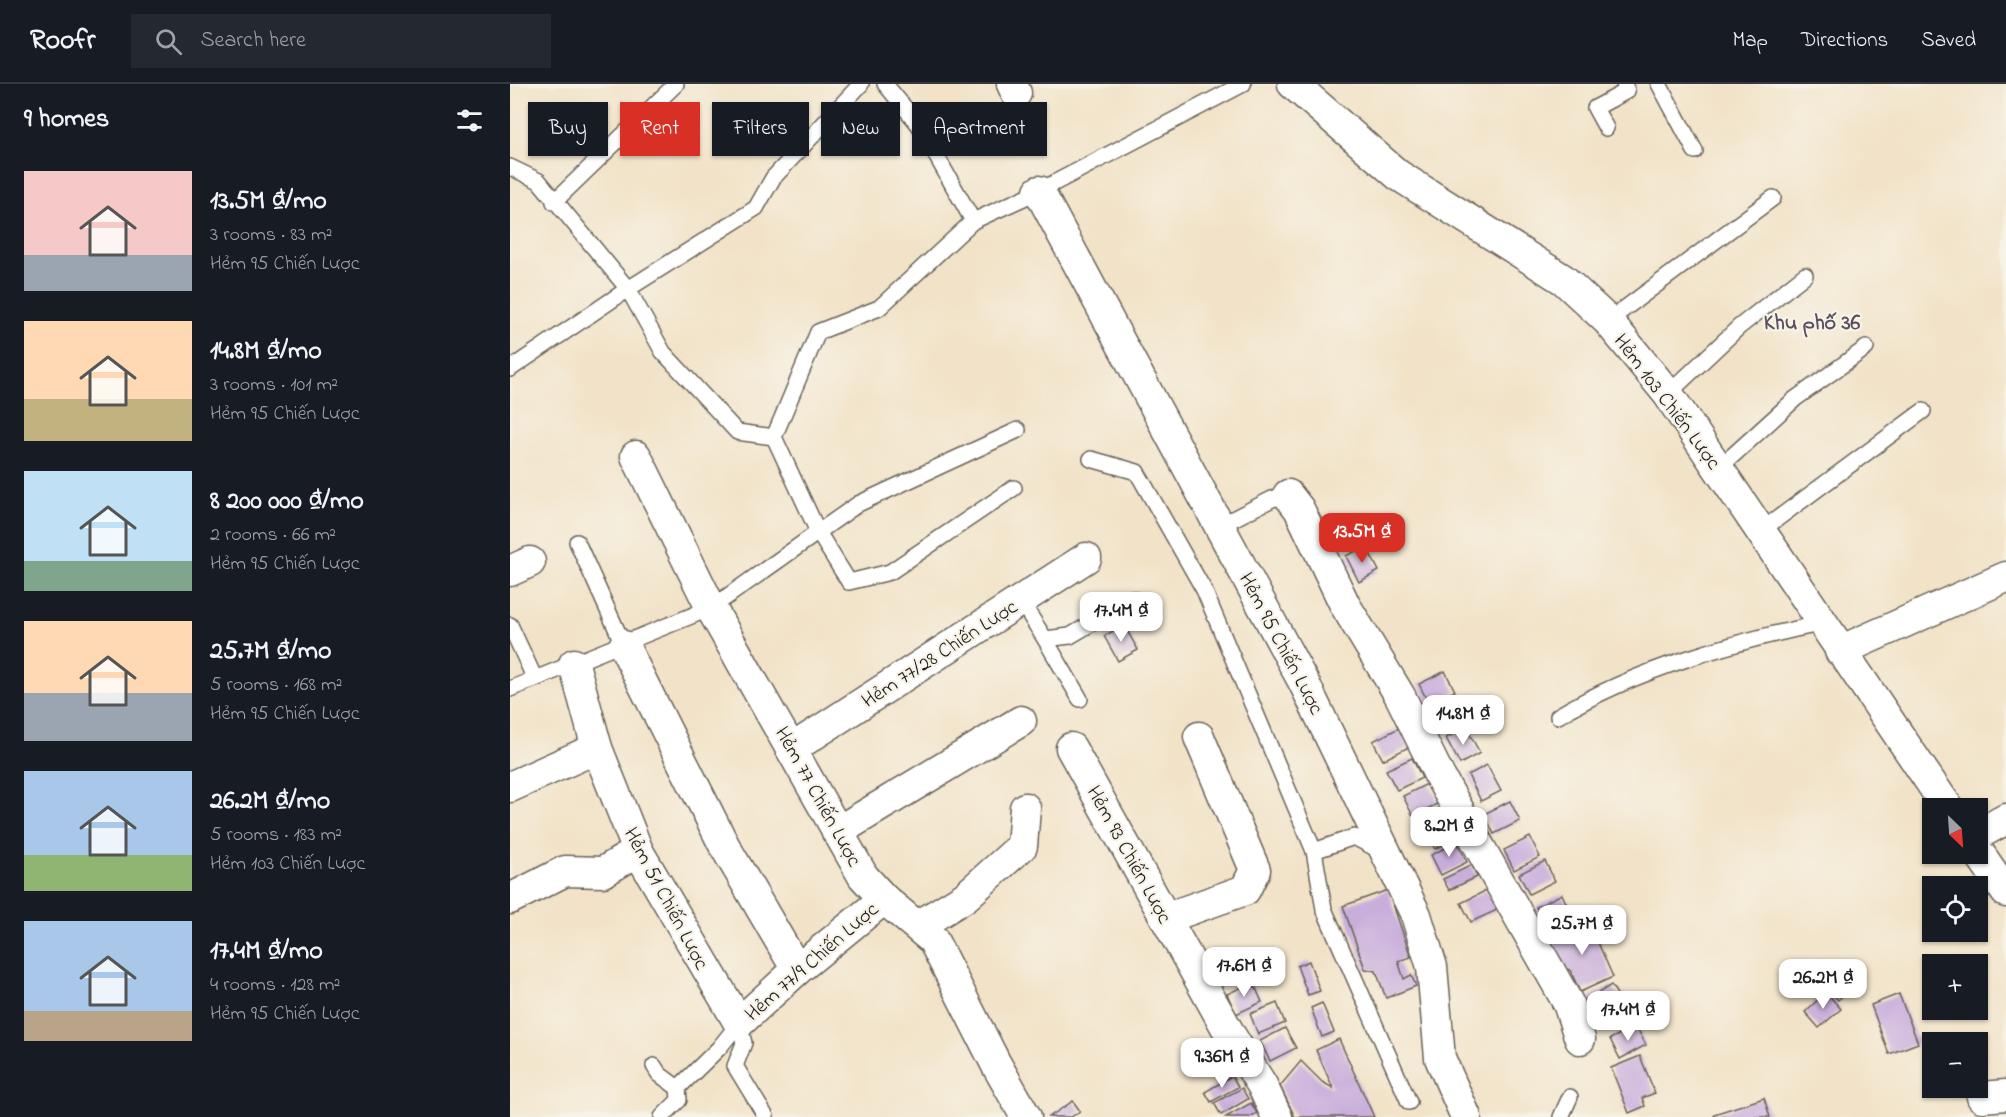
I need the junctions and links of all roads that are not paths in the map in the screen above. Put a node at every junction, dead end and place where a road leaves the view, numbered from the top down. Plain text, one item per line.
1 (676, 84) edge
2 (861, 84) edge
3 (885, 84) edge
4 (1244, 84) edge
5 (1293, 84) edge
6 (1624, 84) edge
7 (1659, 84) edge
8 (1606, 128) dead end
9 (1695, 151) dead end
10 (510, 167) edge
11 (1039, 191) junction
12 (1773, 198) dead end
13 (554, 202) junction
14 (973, 220) junction
15 (1805, 275) dead end
16 (628, 289) junction
17 (1608, 321) junction
18 (1866, 348) dead end
19 (510, 369) edge
20 (1668, 394) junction
21 (1923, 411) dead end
22 (1018, 430) dead end
23 (774, 437) junction
24 (636, 456) dead end
25 (1091, 459) dead end
26 (1719, 468) junction
27 (1014, 488) dead end
28 (1288, 495) joint
29 (1219, 526) junction
30 (1762, 530) junction
31 (818, 532) junction
32 (577, 542) dead end
33 (1086, 558) dead end
34 (2006, 577) edge
35 (1133, 599) dead end
36 (1020, 600) junction
37 (711, 608) junction
38 (1825, 622) junction
39 (510, 625) edge
40 (1045, 639) junction
41 (624, 645) junction
42 (1840, 651) junction
43 (574, 664) junction
44 (535, 679) junction
45 (510, 689) edge
46 (1080, 699) dead end
47 (1558, 716) dead end
48 (1021, 721) dead end
49 (1199, 737) dead end
50 (597, 748) junction
51 (793, 748) junction
52 (1071, 748) dead end
53 (510, 788) edge
54 (1941, 798) edge
55 (1025, 808) dead end
56 (2006, 819) edge
57 (1988, 829) edge
58 (837, 832) junction
59 (638, 851) junction
60 (1314, 851) junction
61 (1386, 854) junction
62 (1987, 864) edge
63 (2006, 892) edge
64 (510, 899) edge
65 (884, 899) junction
66 (1166, 918) junction
67 (918, 927) junction
68 (797, 970) junction
69 (739, 1023) junction
70 (1580, 1039) dead end
71 (654, 1066) dead end
72 (678, 1088) junction
73 (1570, 1096) dead end
74 (1409, 1102) dead end
75 (662, 1117) edge
76 (766, 1117) edge
77 (1026, 1117) edge
78 (1277, 1117) edge
79 (1466, 1117) edge
80 (1561, 1117) edge

1 - 13 lane
2 - 16 lane
3 - 14 lane
4 - 11 lane
5 - 17 street, Hẻm 103 Chiến Lược
6 - 8 lane
7 - 9 lane
10 - 13 lane
11 - 14 lane
11 - 29 street, Hẻm 95 Chiến Lược
12 - 17 lane
13 - 16 lane
14 - 23 lane
15 - 20 lane
16 - 19 lane
16 - 23 lane
17 - 20 street, Hẻm 103 Chiến Lược
18 - 26 lane
20 - 26 street, Hẻm 103 Chiến Lược
21 - 30 lane
22 - 31 lane
23 - 31 lane
24 - 37 street, Hẻm 77 Chiến Lược
25 - 60 lane
26 - 30 street, Hẻm 103 Chiến Lược
27 - 31 lane
28 - 29 lane
28 - 70 street
29 - 61 street, Hẻm 95 Chiến Lược
30 - 38 street, Hẻm 103 Chiến Lược
31 - 37 lane
32 - 41 lane
33 - 36 street, Hẻm 77/28 Chiến Lược
34 - 42 street
35 - 40 lane
36 - 40 lane
36 - 51 street, Hẻm 77/28 Chiến Lược
37 - 41 lane
37 - 51 street, Hẻm 77 Chiến Lược
38 - 42 street, Hẻm 103 Chiến Lược
38 - 47 lane
39 - 44 lane
40 - 46 lane
41 - 43 lane
41 - 68 street
42 - 54 street, Hẻm 103 Chiến Lược
43 - 44 lane
43 - 50 street, Hẻm 51 Chiến Lược
44 - 45 lane
48 - 58 street
49 - 66 street
50 - 53 street
50 - 59 street, Hẻm 51 Chiến Lược
51 - 58 street, Hẻm 77 Chiến Lược
52 - 66 street, Hẻm 93 Chiến Lược
55 - 67 street
56 - 57 street
58 - 65 street, Hẻm 77 Chiến Lược
59 - 64 street
59 - 69 street, Hẻm 51 Chiến Lược
60 - 61 lane
60 - 74 lane
61 - 79 street, Hẻm 95 Chiến Lược
62 - 63 street
65 - 67 street, Hẻm 77 Chiến Lược
65 - 68 street, Hẻm 77/9 Chiến Lược
66 - 78 street, Hẻm 93 Chiến Lược
67 - 77 street, Hẻm 77 Chiến Lược
68 - 69 street, Hẻm 77/9 Chiến Lược
69 - 72 lane
69 - 76 lane, Hẻm 51 Chiến Lược
71 - 72 lane
72 - 75 lane
73 - 80 lane

